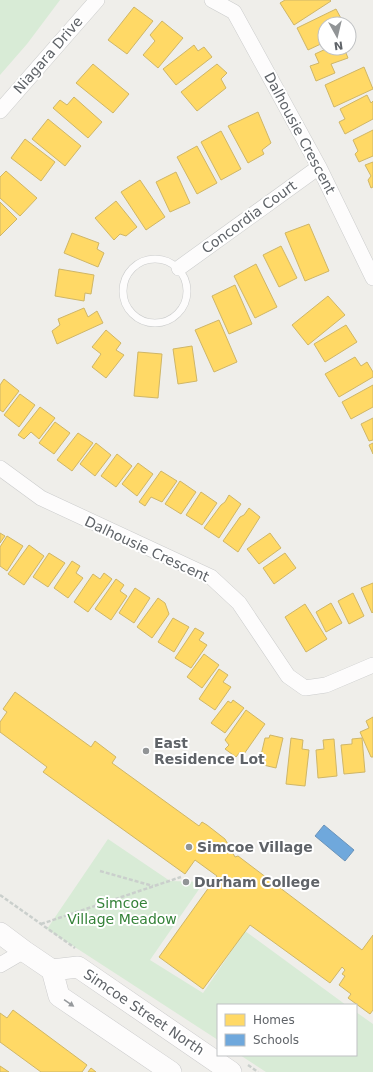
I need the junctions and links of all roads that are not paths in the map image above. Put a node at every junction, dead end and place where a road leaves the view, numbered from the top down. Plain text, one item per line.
1 (97, 0) edge
2 (212, 0) edge
3 (0, 111) edge
4 (319, 167) junction
5 (179, 268) junction
6 (373, 278) edge
7 (0, 468) edge
8 (373, 665) edge
9 (0, 933) edge
10 (24, 952) junction
11 (0, 965) edge
12 (52, 970) junction
13 (171, 1072) edge
14 (231, 1072) edge

1 - 3 street, Niagara Drive
2 - 4 street, Dalhousie Crescent
4 - 5 street, Concordia Court
4 - 6 street, Dalhousie Crescent
5 - 5 lane
7 - 8 street, Dalhousie Crescent
9 - 10 main road
10 - 11 street
10 - 12 main road
12 -> 13 main road
12 - 14 main road, Simcoe Street North

